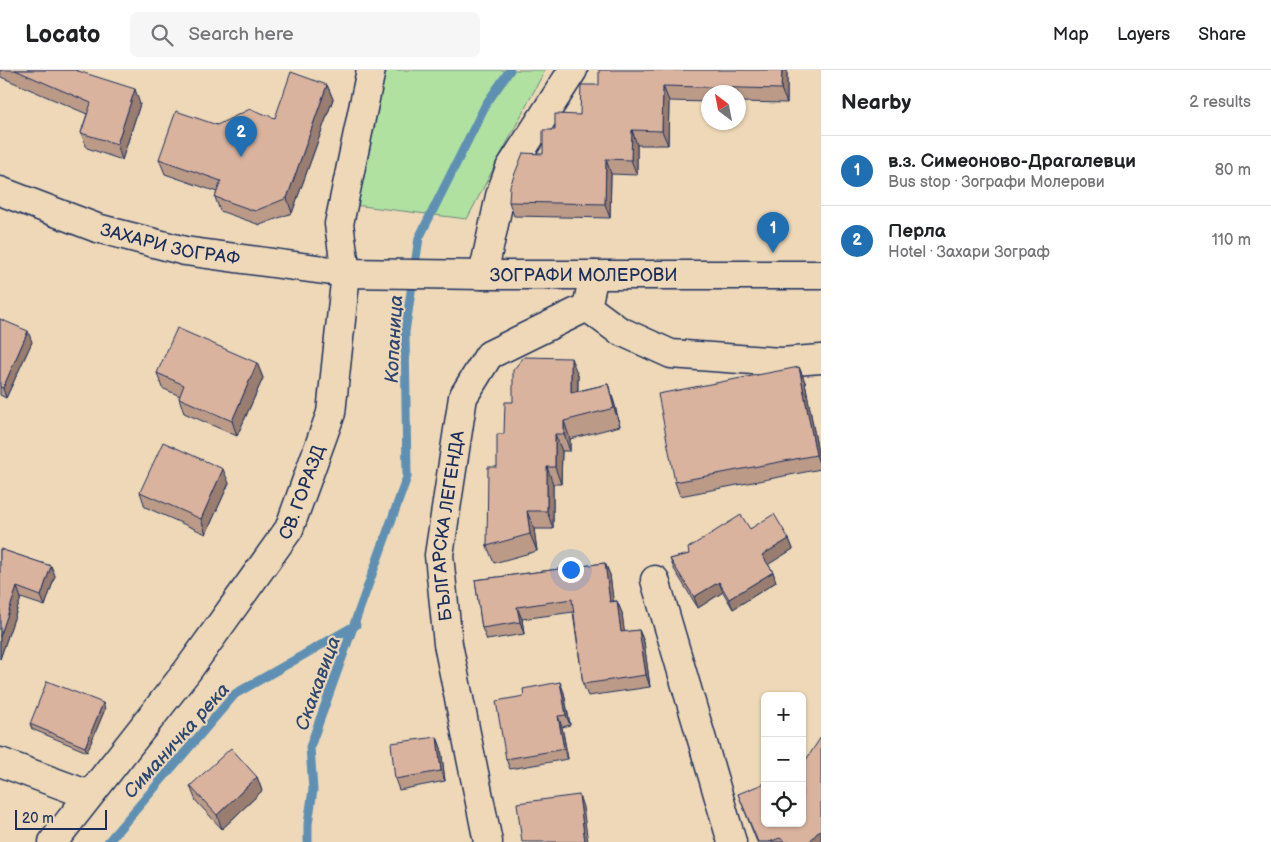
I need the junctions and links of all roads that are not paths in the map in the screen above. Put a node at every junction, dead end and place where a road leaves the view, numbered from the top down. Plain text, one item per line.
1 (371, 70) edge
2 (573, 70) edge
3 (0, 191) edge
4 (346, 273) junction
5 (821, 274) edge
6 (483, 275) junction
7 (594, 275) junction
8 (587, 307) junction
9 (821, 359) edge
10 (655, 580) dead end
11 (0, 762) edge
12 (89, 796) junction
13 (53, 842) edge
14 (488, 842) edge
15 (732, 842) edge

1 - 4 street, СВ. ГОРАЗД
2 - 6 street
3 - 4 street, ЗАХАРИ ЗОГРАФ
4 - 6 street, ЗОГРАФИ МОЛЕРОВИ
4 - 12 street, СВ. ГОРАЗД
5 - 7 street, ЗОГРАФИ МОЛЕРОВИ
6 - 7 street, ЗОГРАФИ МОЛЕРОВИ
7 - 8 street
8 - 9 street
8 - 14 street, БЪЛГАРСКА ЛЕГЕНДА
10 - 15 street
11 - 12 street
12 - 13 street, СВ. ГОРАЗД

